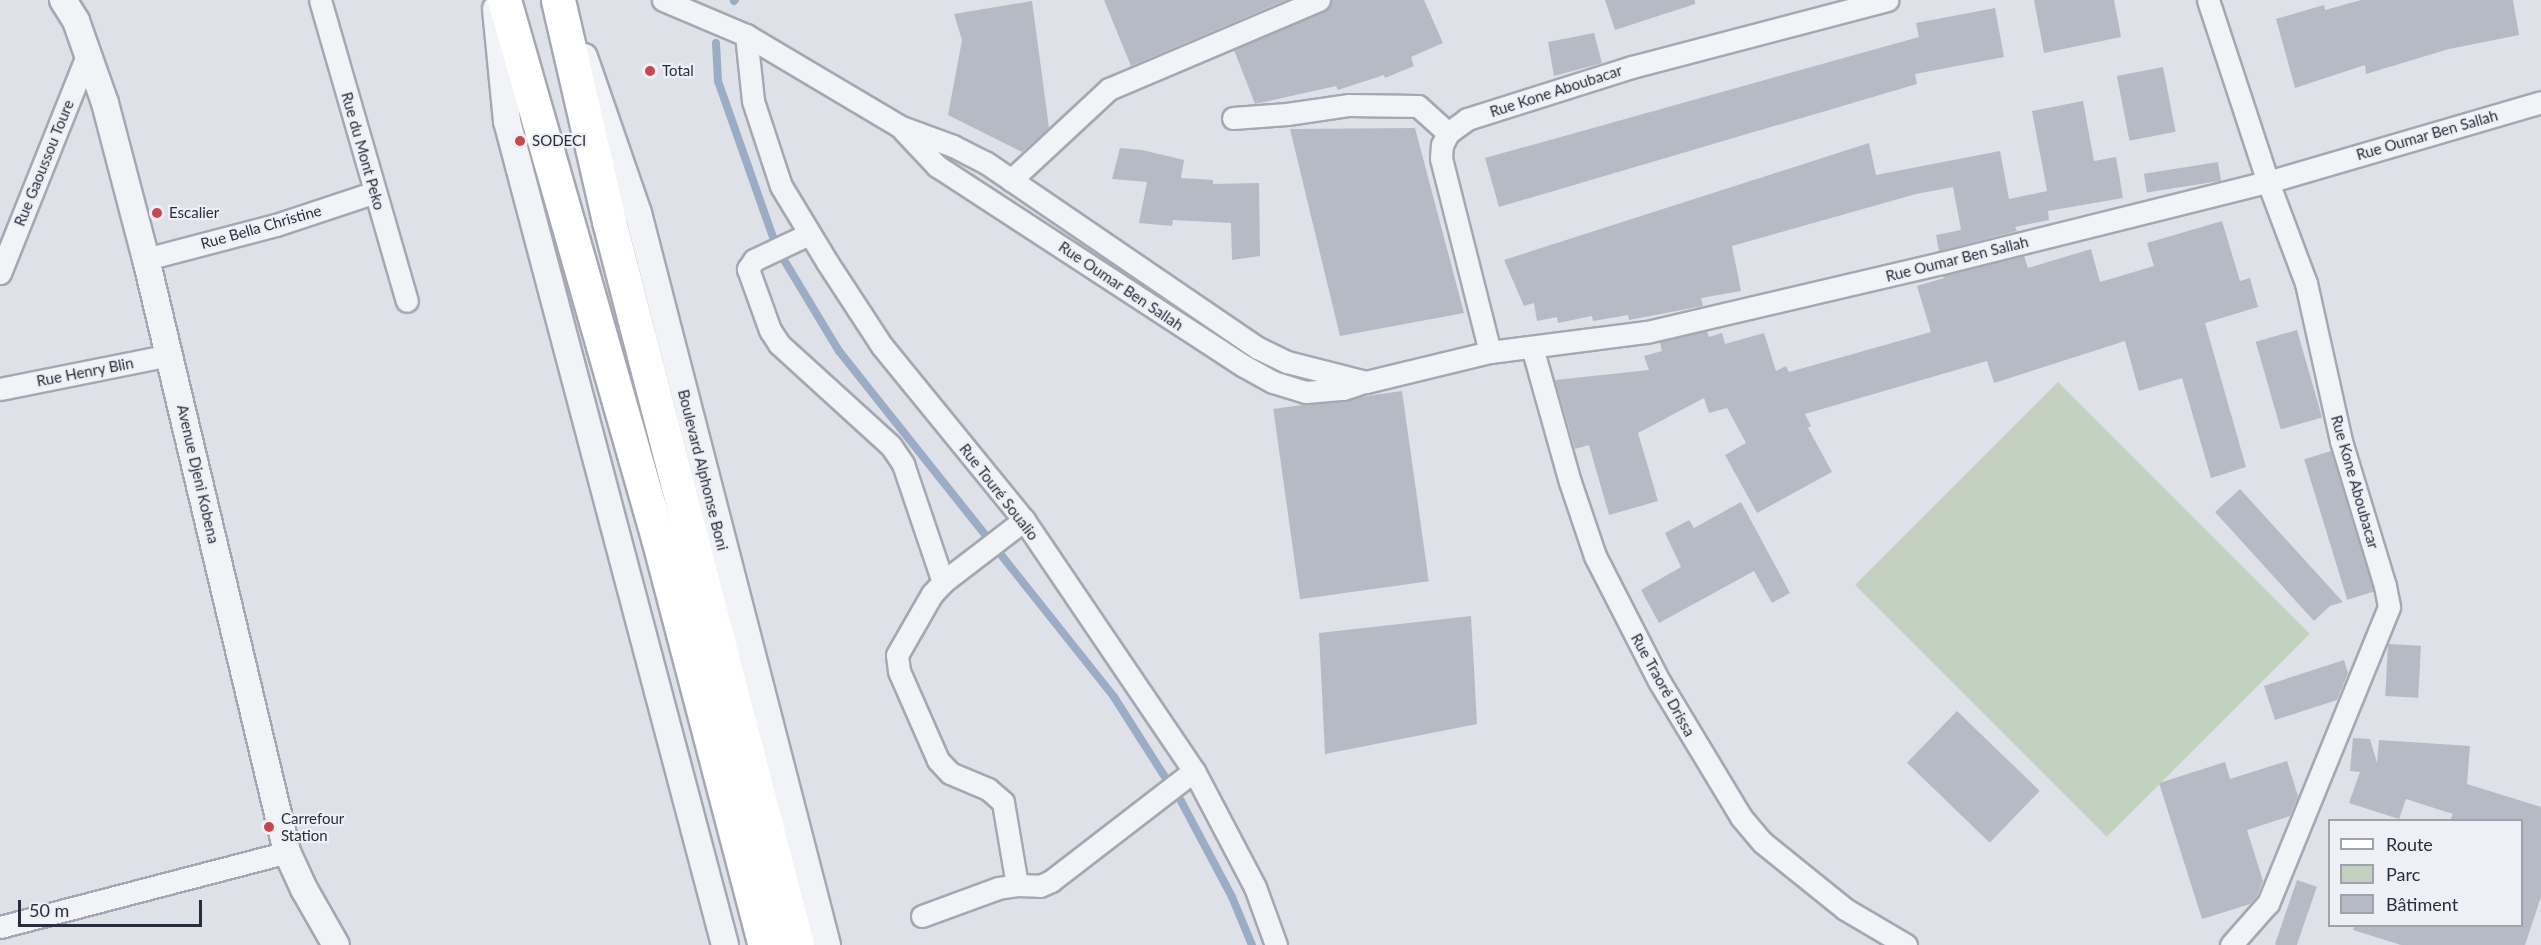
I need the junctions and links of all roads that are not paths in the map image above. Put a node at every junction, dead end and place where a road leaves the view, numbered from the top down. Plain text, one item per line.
1 (63, 0) edge
2 (320, 0) edge
3 (495, 0) edge
4 (504, 0) edge
5 (558, 0) edge
6 (564, 0) edge
7 (663, 0) edge
8 (1319, 0) edge
9 (1887, 0) edge
10 (2208, 0) edge
11 (746, 35) junction
12 (88, 53) junction
13 (2541, 102) edge
14 (1233, 118) dead end
15 (899, 126) junction
16 (1448, 133) junction
17 (1011, 180) junction
18 (2268, 182) junction
19 (375, 192) junction
20 (809, 234) junction
21 (146, 259) junction
22 (0, 273) edge
23 (407, 301) dead end
24 (1532, 347) junction
25 (1490, 352) junction
26 (170, 355) junction
27 (1366, 382) junction
28 (0, 389) edge
29 (1024, 520) junction
30 (943, 582) junction
31 (1194, 771) junction
32 (287, 852) junction
33 (1017, 885) junction
34 (922, 916) dead end
35 (0, 927) edge
36 (777, 932) edge
37 (336, 945) edge
38 (725, 945) edge
39 (827, 945) edge
40 (1276, 945) edge
41 (1906, 945) edge
42 (2231, 945) edge

1 - 12 street, Avenue Djeni Kobena
2 - 19 street, Rue du Mont Peko
3 - 38 street
4 - 36 main road, Boulevard Alphonse Boni
5 - 36 main road, Boulevard Alphonse Boni
6 - 39 street, Boulevard Alphonse Boni
7 - 11 street, Rue Oumar Ben Sallah
8 - 17 street
9 - 16 street, Rue Kone Aboubacar
10 - 18 street, Rue Kone Aboubacar
11 - 15 street, Rue Oumar Ben Sallah
11 - 20 street, Rue Touré Soualio
12 - 21 street, Avenue Djeni Kobena
12 - 22 street, Rue Gaoussou Toure
13 - 18 street, Rue Oumar Ben Sallah
14 - 16 street
15 - 17 street, Rue Oumar Ben Sallah
15 - 27 street, Rue Oumar Ben Sallah
16 - 25 street
17 - 27 street, Rue Oumar Ben Sallah
18 - 24 street, Rue Oumar Ben Sallah
18 - 42 street, Rue Kone Aboubacar
19 - 21 street, Rue Bella Christine
19 - 23 street, Rue du Mont Peko
20 - 29 street, Rue Touré Soualio
20 - 30 street
21 - 26 street, Avenue Djeni Kobena
24 - 25 street, Rue Oumar Ben Sallah
24 - 41 street, Rue Traoré Drissa
25 - 27 street, Rue Oumar Ben Sallah
26 - 28 street, Rue Henry Blin
26 - 32 street, Avenue Djeni Kobena
29 - 30 street
29 - 31 street, Rue Touré Soualio
30 - 33 street
31 - 33 street
31 - 40 street, Rue Touré Soualio
32 - 35 street
32 - 37 street, Avenue Djeni Kobena
33 - 34 street

